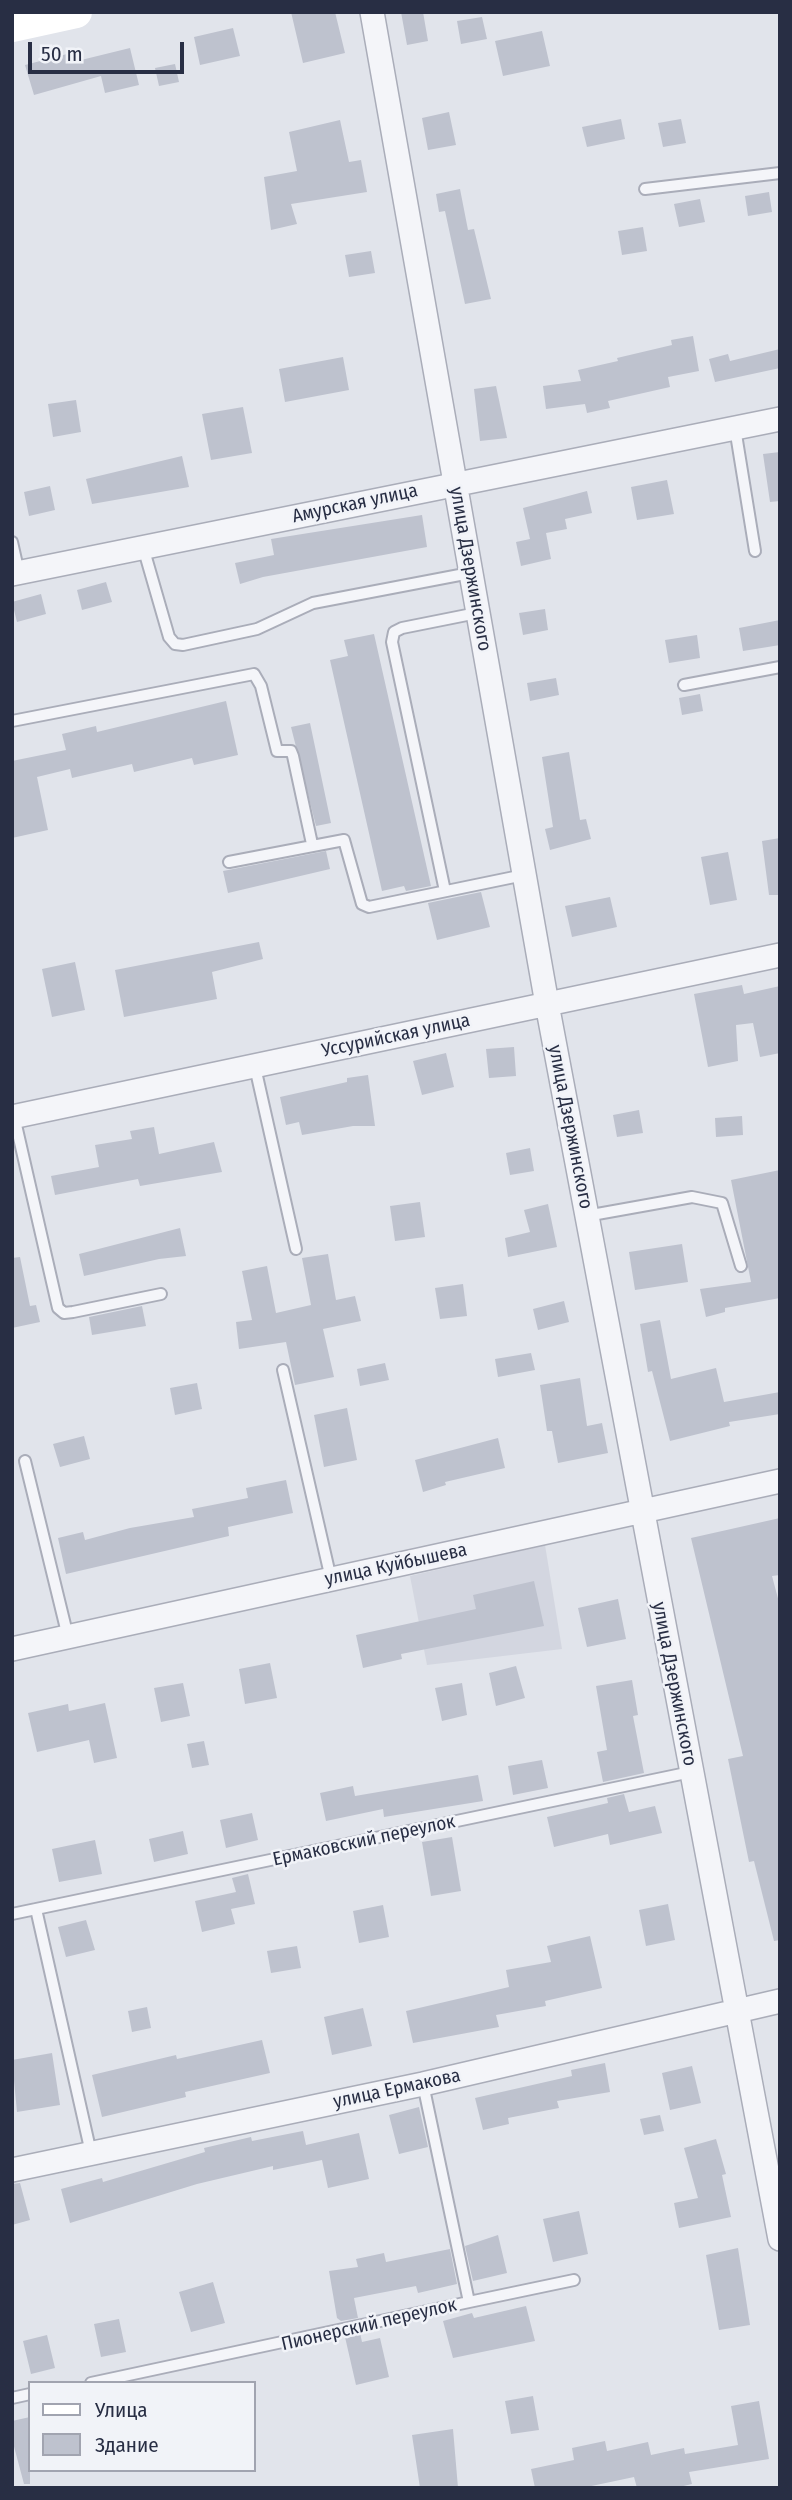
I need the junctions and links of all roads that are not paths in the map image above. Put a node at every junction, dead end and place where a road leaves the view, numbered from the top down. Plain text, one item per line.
1 (76, 12) edge
2 (372, 12) edge
3 (12, 26) edge
4 (780, 173) edge
5 (645, 189) dead end
6 (780, 419) edge
7 (735, 428) junction
8 (454, 483) junction
9 (12, 542) edge
10 (143, 547) junction
11 (755, 551) dead end
12 (470, 573) junction
13 (16, 574) edge
14 (477, 613) junction
15 (780, 667) edge
16 (684, 685) dead end
17 (12, 721) edge
18 (312, 844) junction
19 (229, 862) dead end
20 (524, 875) junction
21 (445, 891) junction
22 (780, 954) edge
23 (547, 1004) junction
24 (255, 1067) junction
25 (13, 1116) edge
26 (586, 1216) junction
27 (296, 1249) dead end
28 (741, 1266) dead end
29 (161, 1294) dead end
30 (283, 1370) dead end
31 (25, 1461) dead end
32 (780, 1481) edge
33 (641, 1511) junction
34 (331, 1579) junction
35 (68, 1636) junction
36 (12, 1649) edge
37 (691, 1772) junction
38 (36, 1909) junction
39 (12, 1914) edge
40 (780, 2001) edge
41 (738, 2011) junction
42 (423, 2084) junction
43 (90, 2153) junction
44 (12, 2171) edge
45 (780, 2239) edge
46 (575, 2280) dead end
47 (469, 2302) junction
48 (100, 2381) edge

1 - 3 main road
2 - 8 street, улица Дзержинского
4 - 5 lane
6 - 7 street, Амурская улица
7 - 8 street, Амурская улица
7 - 11 lane
8 - 10 street, Амурская улица
8 - 12 street, улица Дзержинского
9 - 13 lane
10 - 12 lane
10 - 13 street, Амурская улица
12 - 14 street, улица Дзержинского
14 - 20 street, улица Дзержинского
14 - 21 lane
15 - 16 lane
17 - 18 lane
18 - 19 lane
18 - 21 lane
20 - 21 lane
20 - 23 street, улица Дзержинского
22 - 23 street, Уссурийская улица
23 - 24 street, Уссурийская улица
23 - 26 street, улица Дзержинского
24 - 25 street, Уссурийская улица
24 - 27 lane
25 - 29 lane
26 - 28 lane
26 - 33 street, улица Дзержинского
30 - 34 lane
31 - 35 lane
32 - 33 street, улица Куйбышева
33 - 34 street, улица Куйбышева
33 - 37 street, улица Дзержинского
34 - 35 street, улица Куйбышева
35 - 36 street, улица Куйбышева
37 - 38 lane, Ермаковский переулок
37 - 41 street, улица Дзержинского
38 - 39 lane, Ермаковский переулок
38 - 43 lane
40 - 41 street, улица Ермакова
41 - 42 street, улица Ермакова
41 - 45 street, улица Дзержинского
42 - 43 street, улица Ермакова
42 - 47 lane, Пионерский переулок
43 - 44 street, улица Ермакова
46 - 47 lane
47 - 48 lane, Пионерский переулок

